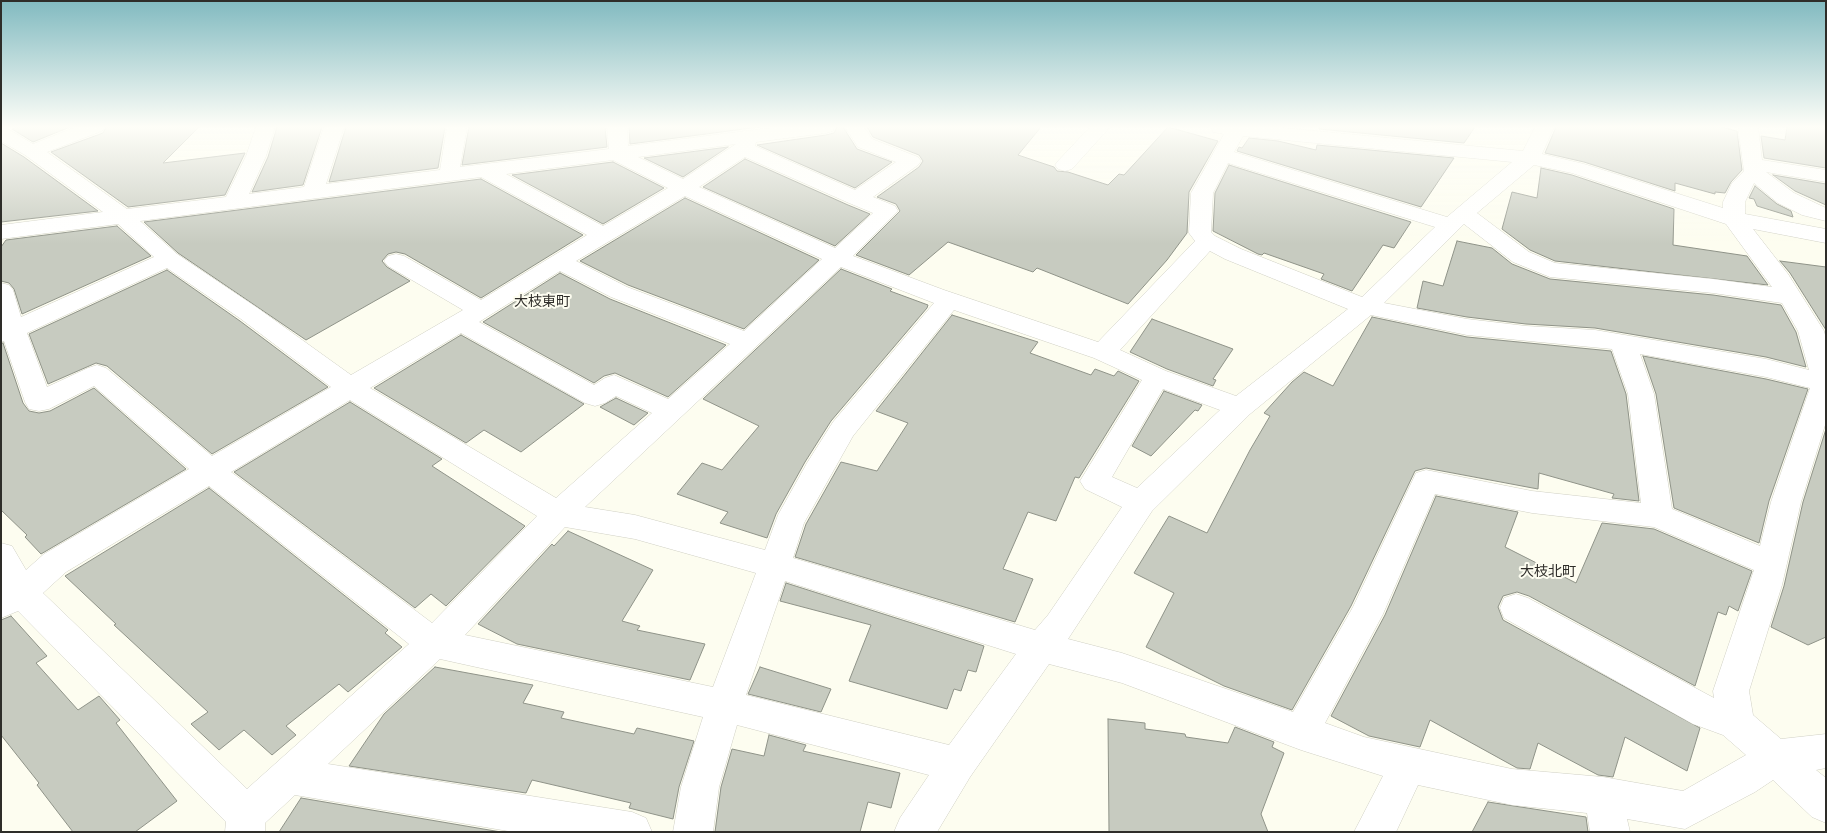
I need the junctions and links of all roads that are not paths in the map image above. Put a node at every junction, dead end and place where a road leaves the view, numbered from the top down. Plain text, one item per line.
1 (44, 166) edge
2 (251, 166) edge
3 (322, 166) edge
4 (451, 166) edge
5 (528, 166) edge
6 (640, 166) edge
7 (713, 166) edge
8 (801, 166) edge
9 (904, 166) edge
10 (1216, 166) edge
11 (1262, 166) edge
12 (1521, 166) edge
13 (1567, 166) edge
14 (1753, 168) junction
15 (485, 171) junction
16 (449, 176) junction
17 (1826, 176) edge
18 (684, 188) junction
19 (313, 193) junction
20 (857, 198) junction
21 (234, 203) junction
22 (1826, 215) edge
23 (123, 217) junction
24 (1457, 219) junction
25 (1734, 219) junction
26 (1, 232) edge
27 (603, 235) junction
28 (1826, 236) edge
29 (1207, 241) junction
30 (838, 258) junction
31 (169, 259) junction
32 (396, 261) dead end
33 (559, 261) junction
34 (1, 290) edge
35 (949, 300) junction
36 (1366, 307) junction
37 (1805, 309) edge
38 (471, 316) junction
39 (7, 332) edge
40 (748, 342) junction
41 (1623, 342) junction
42 (1103, 352) junction
43 (1157, 377) junction
44 (1825, 383) edge
45 (349, 387) junction
46 (1240, 407) junction
47 (671, 411) junction
48 (211, 472) junction
49 (1141, 503) junction
50 (558, 514) junction
51 (1658, 516) junction
52 (1, 555) edge
53 (1771, 564) junction
54 (775, 565) junction
55 (12, 598) edge
56 (1516, 608) dead end
57 (433, 643) junction
58 (1041, 647) junction
59 (725, 706) junction
60 (1736, 723) junction
61 (1301, 733) junction
62 (1826, 751) edge
63 (1775, 756) junction
64 (1408, 765) junction
65 (957, 766) junction
66 (288, 776) junction
67 (1826, 804) edge
68 (1606, 814) edge
69 (245, 823) edge
70 (632, 832) edge
71 (693, 832) edge
72 (914, 832) edge
73 (1374, 832) edge

1 - 23 street
2 - 21 street
3 - 19 street
4 - 16 street
5 - 15 street
6 - 18 street
7 - 18 street
8 - 20 street
9 - 20 street
10 - 29 street
11 - 24 street
12 - 24 street
13 - 25 street
14 - 17 street
14 - 22 street
14 - 25 street
15 - 16 street
15 - 27 street
16 - 19 street
18 - 27 street
18 - 30 street
19 - 21 street
20 - 30 street
21 - 23 street
23 - 26 street
23 - 31 street
24 - 36 street
24 - 37 street
25 - 28 street
25 - 37 street
27 - 33 street
29 - 36 street
29 - 42 street
30 - 35 street
30 - 40 street
31 - 39 street
31 - 45 street
32 - 38 street
33 - 38 street
33 - 40 street
34 - 39 street
35 - 42 street
35 - 54 street
36 - 41 street
36 - 46 street
37 - 44 street
38 - 45 street
38 - 47 street
39 - 48 street
40 - 47 street
41 - 44 street
41 - 51 street
42 - 43 street
43 - 46 street
43 - 49 street
44 - 53 street
45 - 48 street
45 - 50 street
46 - 49 street
47 - 50 street
48 - 55 street
48 - 57 street
49 - 58 street
50 - 54 street
50 - 57 street
51 - 53 street
51 - 61 street
52 - 55 street
53 - 60 street
54 - 58 street
54 - 59 street
55 - 69 street
56 - 60 street
57 - 59 street
57 - 66 street
58 - 61 street
58 - 65 street
59 - 65 street
59 - 71 street
60 - 63 street
61 - 64 street
62 - 63 street
63 - 67 street
63 - 68 street
64 - 68 street
64 - 73 street
65 - 72 street
66 - 69 street
66 - 70 street

